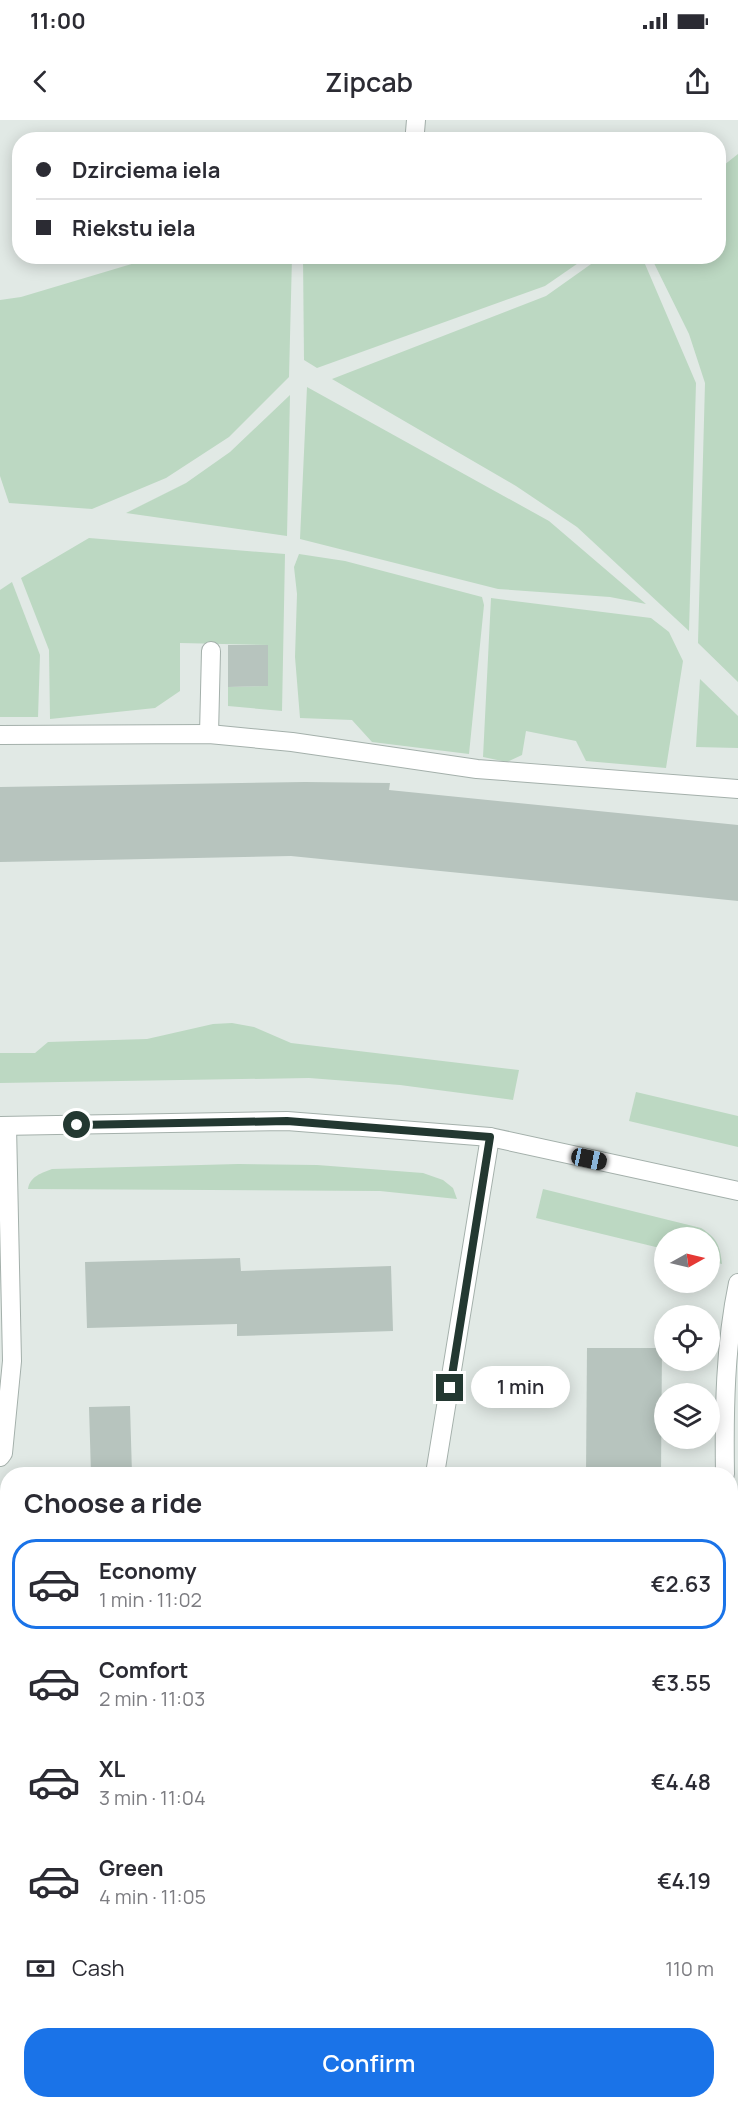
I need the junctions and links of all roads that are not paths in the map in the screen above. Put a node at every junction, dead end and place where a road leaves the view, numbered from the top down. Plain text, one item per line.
1 (211, 651) dead end
2 (209, 734) junction
3 (0, 735) edge
4 (738, 789) edge
5 (3, 1126) edge
6 (490, 1137) junction
7 (738, 1191) edge
8 (738, 1283) edge
9 (0, 1457) edge
10 (436, 1467) edge
11 (725, 1467) edge

1 - 2 street
2 - 3 street
2 - 4 street
5 - 6 street
5 - 9 street
6 - 7 street
6 - 10 street
8 - 11 street

